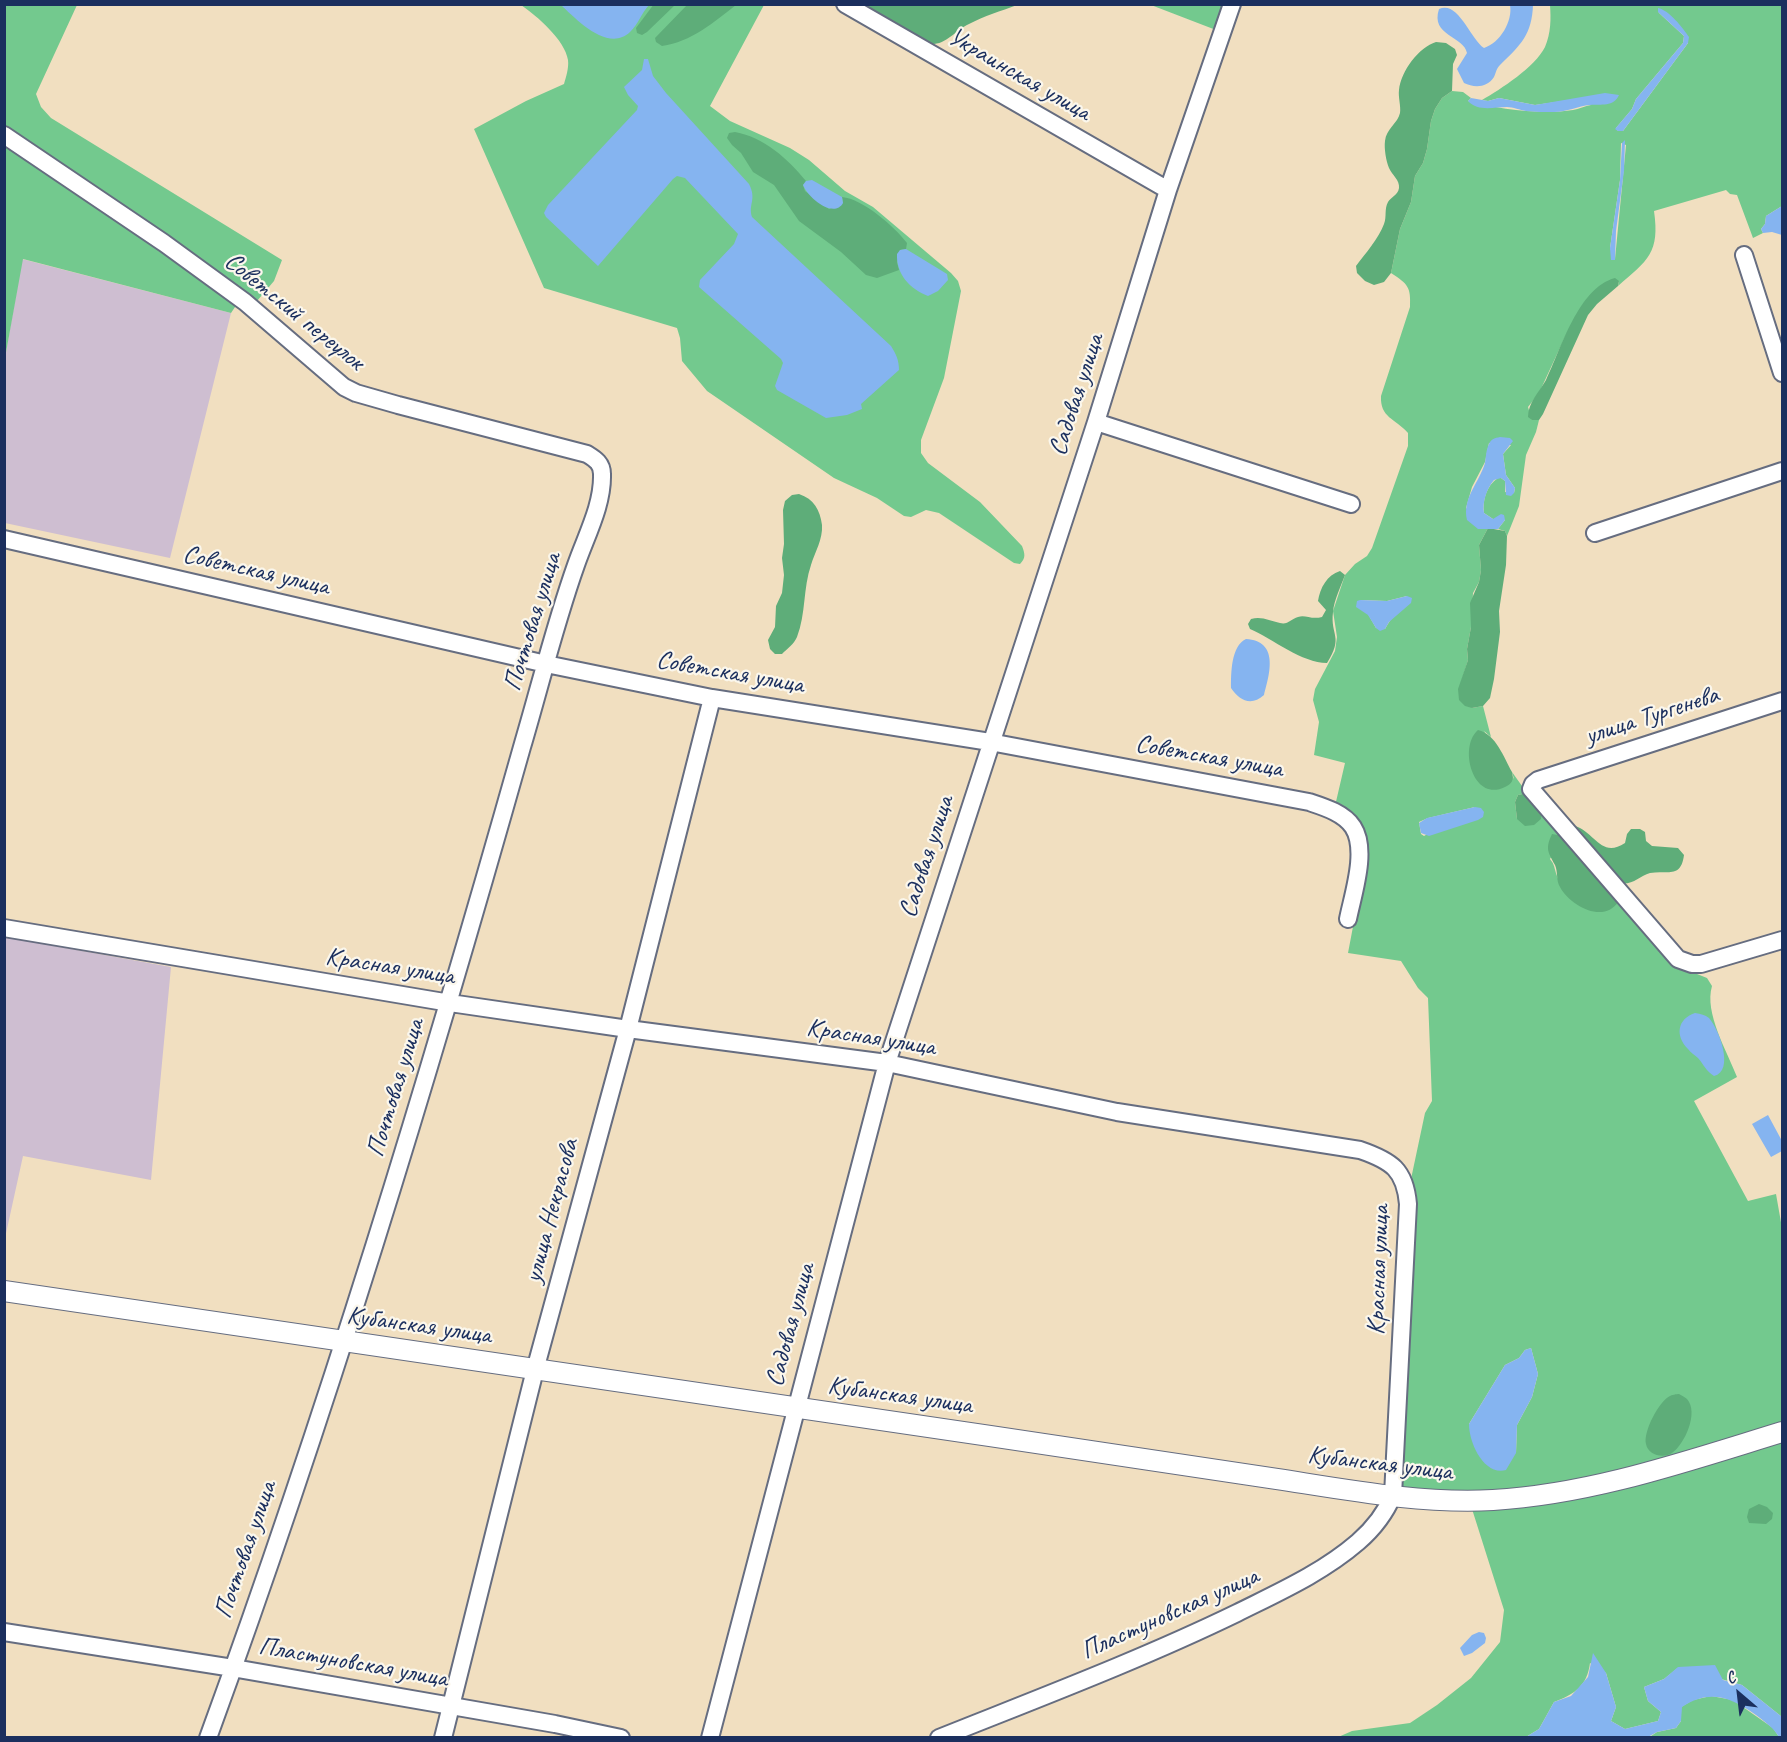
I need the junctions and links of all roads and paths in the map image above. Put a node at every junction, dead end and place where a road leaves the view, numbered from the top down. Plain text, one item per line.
1 (845, 4) edge
2 (1232, 4) edge
3 (4, 135) edge
4 (1168, 190) junction
5 (1744, 255) dead end
6 (1782, 373) edge
7 (1096, 422) junction
8 (587, 454) joint
9 (1782, 471) edge
10 (1351, 504) dead end
11 (1595, 533) dead end
12 (4, 539) edge
13 (546, 664) junction
14 (712, 698) junction
15 (1782, 701) edge
16 (990, 742) junction
17 (1348, 919) dead end
18 (4, 928) edge
19 (1782, 940) edge
20 (450, 1003) junction
21 (628, 1029) junction
22 (887, 1064) junction
23 (4, 1292) edge
24 (343, 1343) junction
25 (535, 1370) junction
26 (796, 1407) junction
27 (1782, 1432) edge
28 (1393, 1495) junction
29 (4, 1632) edge
30 (233, 1668) junction
31 (451, 1706) junction
32 (208, 1737) edge
33 (443, 1737) edge
34 (621, 1737) edge
35 (710, 1737) edge
36 (939, 1737) edge

1 - 4 street, Украинская улица
2 - 4 street, Садовая улица
3 - 8 street, Советский переулок
4 - 7 street, Садовая улица
5 - 6 street
7 - 10 street
7 - 16 street, Садовая улица
8 - 13 street, Почтовая улица
9 - 11 street
12 - 13 street, Советская улица
13 - 14 street, Советская улица
13 - 20 street, Почтовая улица
14 - 16 street, Советская улица
14 - 21 street, улица Некрасова
15 - 19 street, улица Тургенева
16 - 17 street, Советская улица
16 - 22 street, Садовая улица
18 - 20 street, Красная улица
20 - 21 street, Красная улица
20 - 24 street, Почтовая улица
21 - 22 street, Красная улица
21 - 25 street, улица Некрасова
22 - 26 street, Садовая улица
22 - 28 street, Красная улица
23 - 24 street, Кубанская улица
24 - 25 street, Кубанская улица
24 - 30 street, Почтовая улица
25 - 26 street, Кубанская улица
25 - 31 street, улица Некрасова
26 - 28 street, Кубанская улица
26 - 35 street, Садовая улица
27 - 28 street, Кубанская улица
28 - 36 street, Пластуновская улица
29 - 30 street, Пластуновская улица
30 - 31 street, Пластуновская улица
30 - 32 street, Почтовая улица
31 - 33 street, улица Некрасова
31 - 34 street, Пластуновская улица

